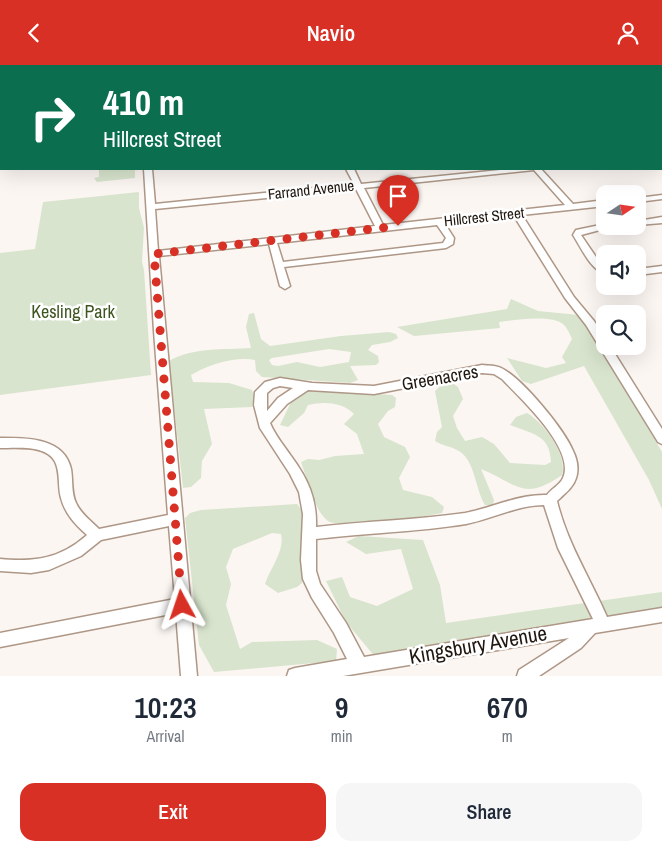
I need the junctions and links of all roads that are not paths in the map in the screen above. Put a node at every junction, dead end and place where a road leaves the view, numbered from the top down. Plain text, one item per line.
1 (598, 65) edge
2 (602, 65) edge
3 (148, 170) edge
4 (351, 170) edge
5 (504, 170) edge
6 (538, 170) edge
7 (479, 171) edge
8 (359, 186) junction
9 (662, 197) edge
10 (646, 199) edge
11 (596, 204) edge
12 (152, 207) junction
13 (571, 207) junction
14 (517, 213) junction
15 (662, 220) edge
16 (440, 222) junction
17 (646, 222) edge
18 (380, 228) junction
19 (596, 229) edge
20 (272, 240) junction
21 (154, 254) junction
22 (596, 262) edge
23 (279, 265) junction
24 (662, 269) edge
25 (646, 271) edge
26 (285, 286) dead end
27 (307, 386) junction
28 (264, 423) junction
29 (662, 439) edge
30 (0, 443) edge
31 (550, 499) junction
32 (175, 519) junction
33 (311, 534) junction
34 (97, 535) junction
35 (0, 565) edge
36 (182, 605) junction
37 (662, 615) edge
38 (597, 626) junction
39 (0, 640) edge
40 (360, 665) junction
41 (189, 676) edge
42 (295, 676) edge
43 (525, 676) edge

1 - 2 street
3 - 12 street
4 - 8 street
5 - 7 street, Farrand Avenue
6 - 13 street
7 - 8 street, Farrand Avenue
8 - 12 street, Farrand Avenue
8 - 18 street
9 - 10 street
11 - 13 street, Hillcrest Street
12 - 21 street
13 - 14 street, Hillcrest Street
14 - 16 street, Hillcrest Street
14 - 29 street
15 - 17 street
16 - 18 street, Hillcrest Street
16 - 23 street
18 - 20 street, Hillcrest Street
19 - 22 street
20 - 21 street, Hillcrest Street
20 - 23 street
21 - 32 street
23 - 26 street
24 - 25 street
27 - 28 street
27 - 28 street, Greenacres
27 - 31 street, Greenacres
28 - 33 street, Greenacres
30 - 34 street
31 - 33 street
31 - 38 street
32 - 34 street
32 - 36 street
33 - 40 street, Greenacres
34 - 35 street
36 - 39 street
36 - 41 street
37 - 38 street, Kingsbury Avenue
38 - 40 street, Kingsbury Avenue
38 - 43 street
40 - 42 street, Kingsbury Avenue

